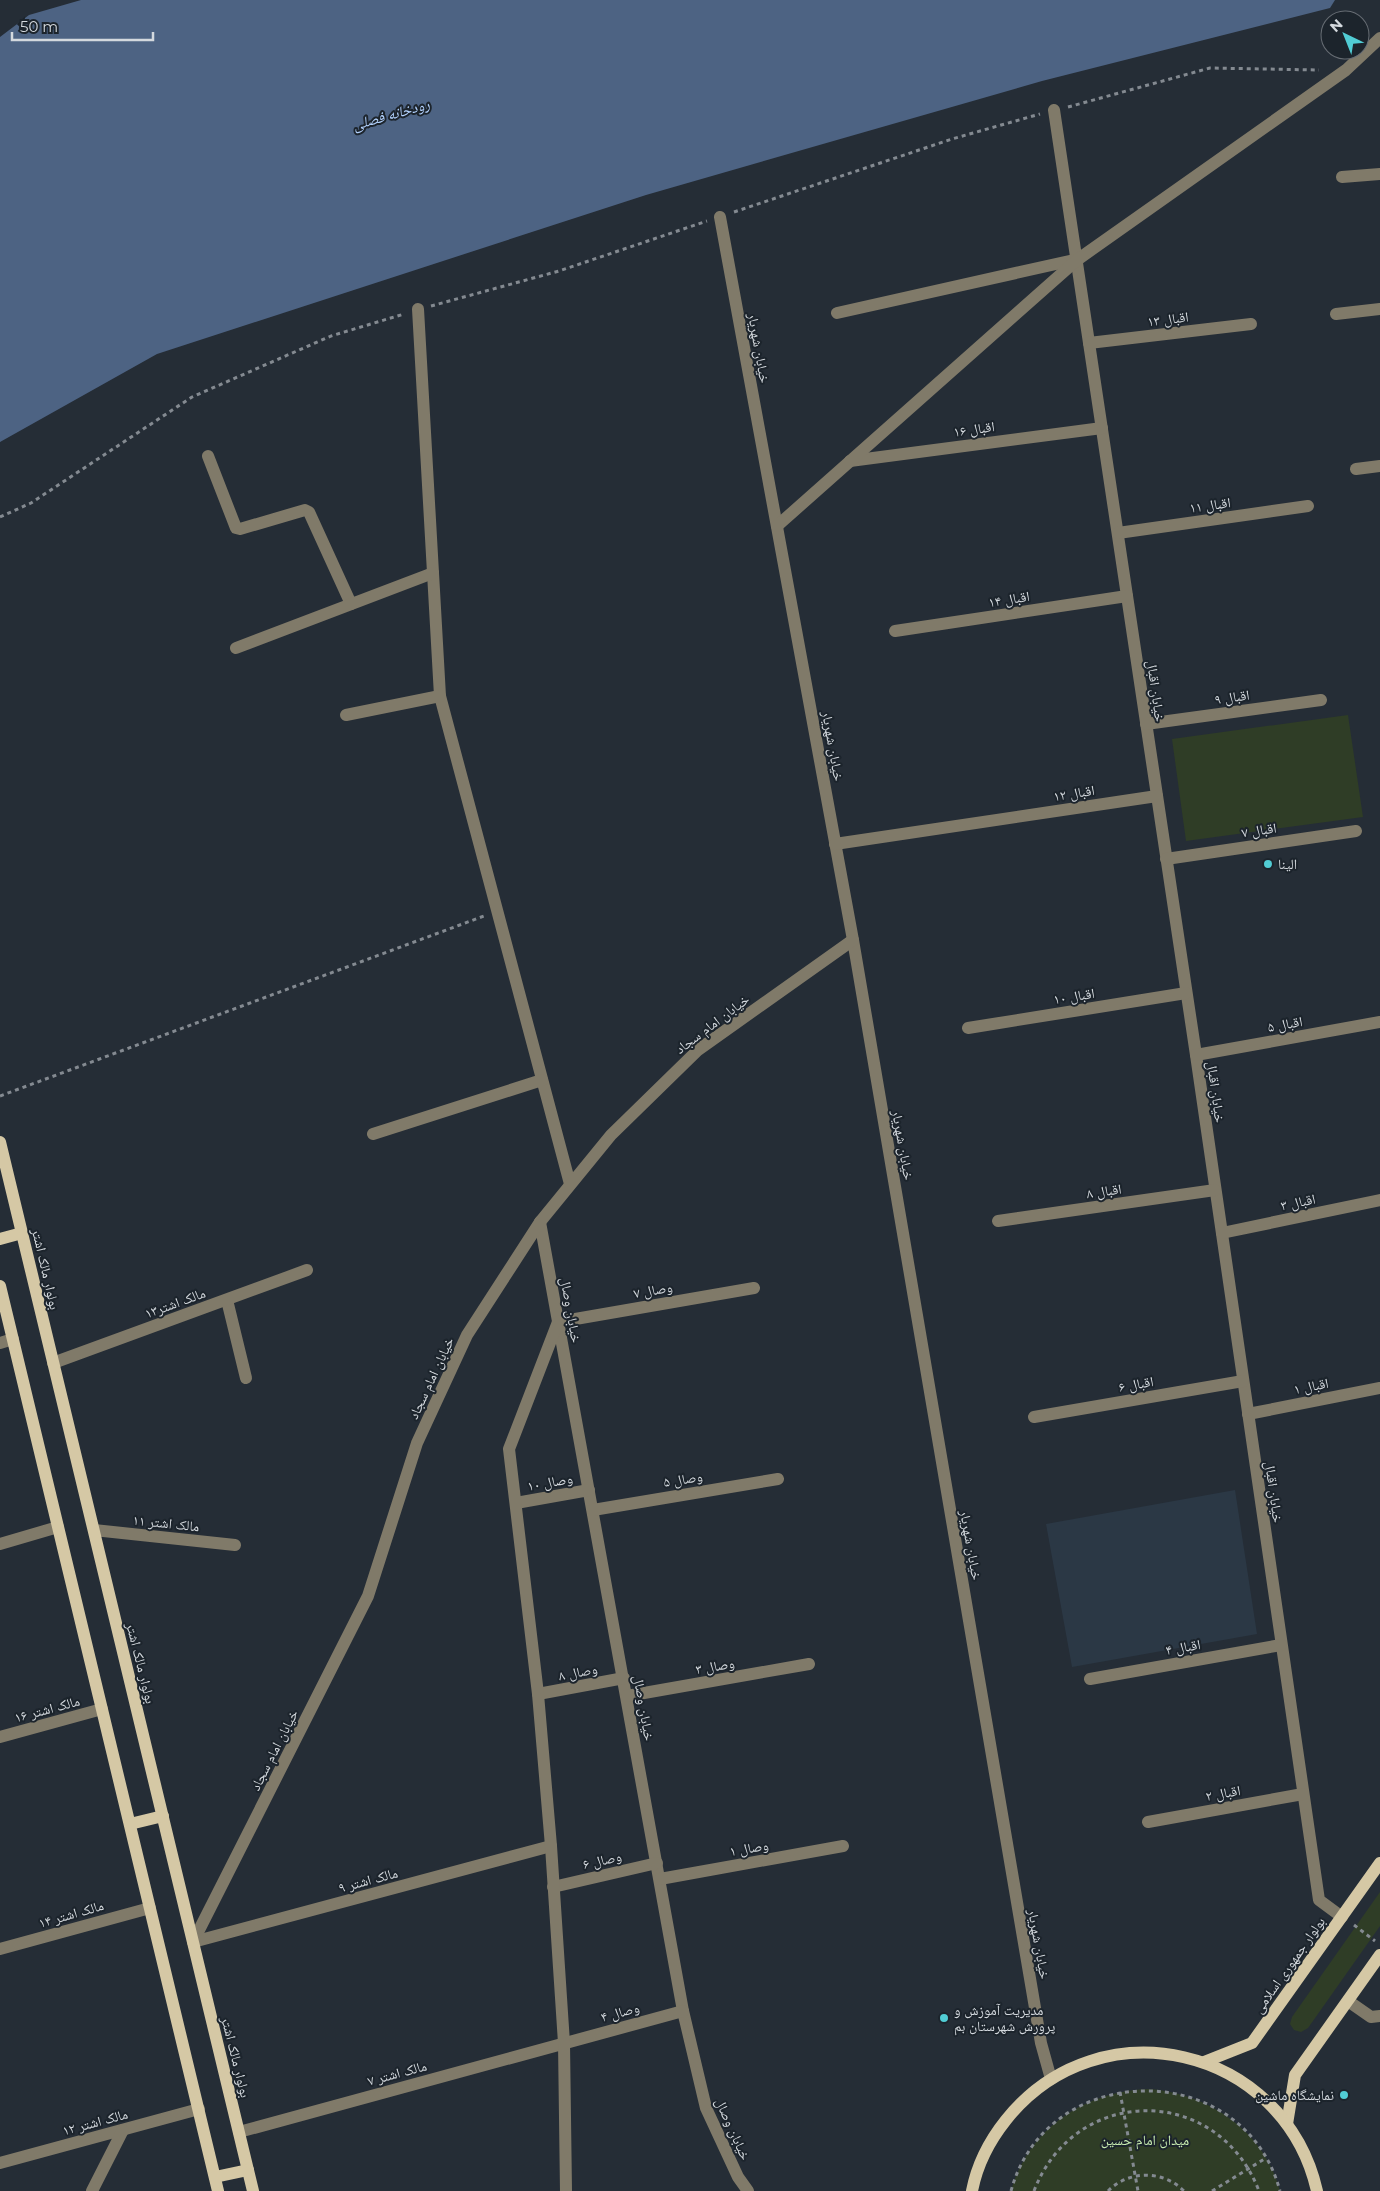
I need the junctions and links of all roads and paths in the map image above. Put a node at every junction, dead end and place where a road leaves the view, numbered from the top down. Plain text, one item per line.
1 (1380, 38) edge
2 (1346, 70) junction
3 (1054, 110) junction
4 (1380, 174) edge
5 (1342, 177) dead end
6 (720, 217) junction
7 (1077, 260) junction
8 (418, 309) junction
9 (1380, 309) edge
10 (837, 313) dead end
11 (1336, 314) dead end
12 (1251, 324) dead end
13 (1089, 344) junction
14 (1102, 428) junction
15 (208, 456) dead end
16 (850, 461) junction
17 (1380, 466) edge
18 (1356, 469) dead end
19 (1308, 506) dead end
20 (0, 517) edge
21 (777, 526) junction
22 (1118, 533) junction
23 (433, 573) junction
24 (1127, 596) junction
25 (351, 604) junction
26 (895, 631) dead end
27 (236, 648) dead end
28 (440, 696) junction
29 (1321, 700) dead end
30 (346, 714) dead end
31 (1146, 724) junction
32 (1157, 796) junction
33 (1356, 831) dead end
34 (835, 844) junction
35 (1166, 859) junction
36 (497, 911) junction
37 (853, 940) junction
38 (1186, 992) junction
39 (1380, 1022) edge
40 (968, 1028) dead end
41 (1196, 1055) junction
42 (542, 1080) junction
43 (0, 1096) edge
44 (373, 1134) dead end
45 (0, 1142) edge
46 (570, 1184) junction
47 (1215, 1190) junction
48 (1380, 1200) edge
49 (540, 1222) junction
50 (998, 1222) dead end
51 (22, 1233) junction
52 (1222, 1233) junction
53 (0, 1239) edge
54 (307, 1270) dead end
55 (0, 1286) edge
56 (754, 1288) dead end
57 (227, 1300) junction
58 (558, 1322) junction
59 (13, 1339) junction
60 (0, 1343) edge
61 (53, 1363) junction
62 (246, 1378) dead end
63 (1243, 1381) junction
64 (1380, 1388) edge
65 (1248, 1414) junction
66 (1034, 1417) dead end
67 (778, 1479) dead end
68 (589, 1490) junction
69 (516, 1503) junction
70 (593, 1510) junction
71 (58, 1527) junction
72 (94, 1530) junction
73 (0, 1544) edge
74 (235, 1545) dead end
75 (1282, 1645) junction
76 (809, 1664) dead end
77 (624, 1678) junction
78 (1090, 1679) dead end
79 (538, 1694) junction
80 (627, 1696) junction
81 (102, 1709) junction
82 (0, 1737) edge
83 (1303, 1794) junction
84 (163, 1816) junction
85 (1148, 1822) dead end
86 (130, 1824) junction
87 (551, 1846) junction
88 (843, 1846) dead end
89 (658, 1863) junction
90 (1380, 1863) edge
91 (660, 1879) junction
92 (553, 1887) junction
93 (150, 1908) junction
94 (1342, 1917) junction
95 (193, 1942) junction
96 (1380, 1944) edge
97 (0, 1949) edge
98 (1380, 1955) edge
99 (1348, 2000) junction
100 (683, 2011) junction
101 (1380, 2016) edge
102 (564, 2043) junction
103 (1204, 2062) junction
104 (1052, 2079) junction
105 (1120, 2092) junction
106 (198, 2109) junction
107 (1124, 2113) junction
108 (1287, 2124) junction
109 (123, 2130) junction
110 (239, 2132) junction
111 (1266, 2158) junction
112 (0, 2163) edge
113 (1249, 2169) junction
114 (248, 2170) junction
115 (1136, 2176) junction
116 (215, 2177) junction
117 (92, 2191) edge
118 (218, 2191) edge
119 (253, 2191) edge
120 (566, 2191) edge
121 (748, 2191) edge
122 (972, 2191) edge
123 (1011, 2191) edge
124 (1034, 2191) edge
125 (1108, 2191) edge
126 (1138, 2191) edge
127 (1184, 2191) edge
128 (1212, 2191) edge
129 (1259, 2191) edge
130 (1280, 2191) edge
131 (1317, 2191) edge

1 - 2 street
2 - 3 path
2 - 7 street
3 - 6 path
3 - 7 street, خیابان اقبال
4 - 5 street
6 - 8 path
6 - 21 street, خیابان شهریار
7 - 10 street
7 - 13 street, خیابان اقبال
7 - 16 street
8 - 20 path
8 - 23 street
9 - 11 street
12 - 13 street, اقبال ۱۳
13 - 14 street, خیابان اقبال
14 - 16 street, اقبال ۱۶
14 - 22 street, خیابان اقبال
15 - 25 street
16 - 21 street
17 - 18 street
19 - 22 street, اقبال ۱۱
21 - 34 street, خیابان شهریار
22 - 24 street, خیابان اقبال
23 - 25 street
23 - 28 street
24 - 26 street, اقبال ۱۴
24 - 31 street, خیابان اقبال
25 - 27 street
28 - 30 street
28 - 36 street
29 - 31 street, اقبال ۹
31 - 32 street, خیابان اقبال
32 - 34 street, اقبال ۱۲
32 - 35 street, خیابان اقبال
33 - 35 street, اقبال ۷
34 - 37 street, خیابان شهریار
35 - 38 street, خیابان اقبال
36 - 42 street
36 - 43 path
37 - 46 street, خیابان امام سجاد
37 - 104 street, خیابان شهریار
38 - 40 street, اقبال ۱۰
38 - 41 street, خیابان اقبال
39 - 41 street, اقبال ۵
41 - 47 street, خیابان اقبال
42 - 44 street
42 - 46 street
45 - 51 main road, بولوار مالک اشتر
46 - 49 street, خیابان امام سجاد
47 - 50 street, اقبال ۸
47 - 52 street, خیابان اقبال
48 - 52 street, اقبال ۳
49 - 58 street, خیابان وصال
49 - 95 street, خیابان امام سجاد
51 - 53 main road
51 - 61 main road, بولوار مالک اشتر
52 - 63 street, خیابان اقبال
54 - 57 street, مالک اشتر۱۳
55 - 59 main road
56 - 58 street, وصال ۷
57 - 61 street, مالک اشتر۱۳
57 - 62 street
58 - 68 street, خیابان وصال
58 - 69 street
59 - 60 street
59 - 71 main road
61 - 72 main road, بولوار مالک اشتر
63 - 65 street, خیابان اقبال
63 - 66 street, اقبال ۶
64 - 65 street, اقبال ۱
65 - 75 street, خیابان اقبال
67 - 70 street, وصال ۵
68 - 69 street, وصال ۱۰
68 - 70 street, خیابان وصال
69 - 79 street
70 - 77 street, خیابان وصال
71 - 73 street
71 - 81 main road
72 - 74 street, مالک اشتر ۱۱
72 - 84 main road, بولوار مالک اشتر
75 - 78 street, اقبال ۴
75 - 83 street, خیابان اقبال
76 - 80 street, وصال ۳
77 - 79 street, وصال ۸
77 - 80 street, خیابان وصال
79 - 87 street
80 - 89 street, خیابان وصال
81 - 82 street, مالک اشتر ۱۶
81 - 86 main road
83 - 85 street, اقبال ۲
83 - 94 street, خیابان اقبال
84 - 86 main road
84 - 95 main road, بولوار مالک اشتر
86 - 93 main road
87 - 92 street
87 - 95 street, مالک اشتر ۹
88 - 91 street, وصال ۱
89 - 91 street, خیابان وصال
89 - 92 street, وصال ۶
90 - 94 main road, بولوار جمهوری اسلامی
91 - 100 street, خیابان وصال
92 - 102 street
93 - 97 street, مالک اشتر ۱۴
93 - 106 main road
94 - 96 path
94 - 103 main road, بولوار جمهوری اسلامی
95 - 110 main road, بولوار مالک اشتر
98 - 99 main road
99 - 101 street
99 - 108 main road
100 - 102 street, وصال ۴
100 - 121 street, خیابان وصال
102 - 110 street, مالک اشتر ۷
102 - 120 street
103 - 104 main road
103 - 108 main road
104 - 122 main road
105 - 107 path
105 - 111 path
105 - 123 path
106 - 109 street, مالک اشتر ۱۲
106 - 116 main road
107 - 113 path
107 - 115 path
107 - 124 path
108 - 131 main road
109 - 112 street, مالک اشتر ۱۲
109 - 117 street
110 - 114 main road, بولوار مالک اشتر
111 - 113 path
111 - 130 path
113 - 128 path
113 - 129 path
114 - 116 main road
114 - 119 main road, بولوار مالک اشتر
115 - 125 path
115 - 126 path
115 - 127 path
116 - 118 main road

